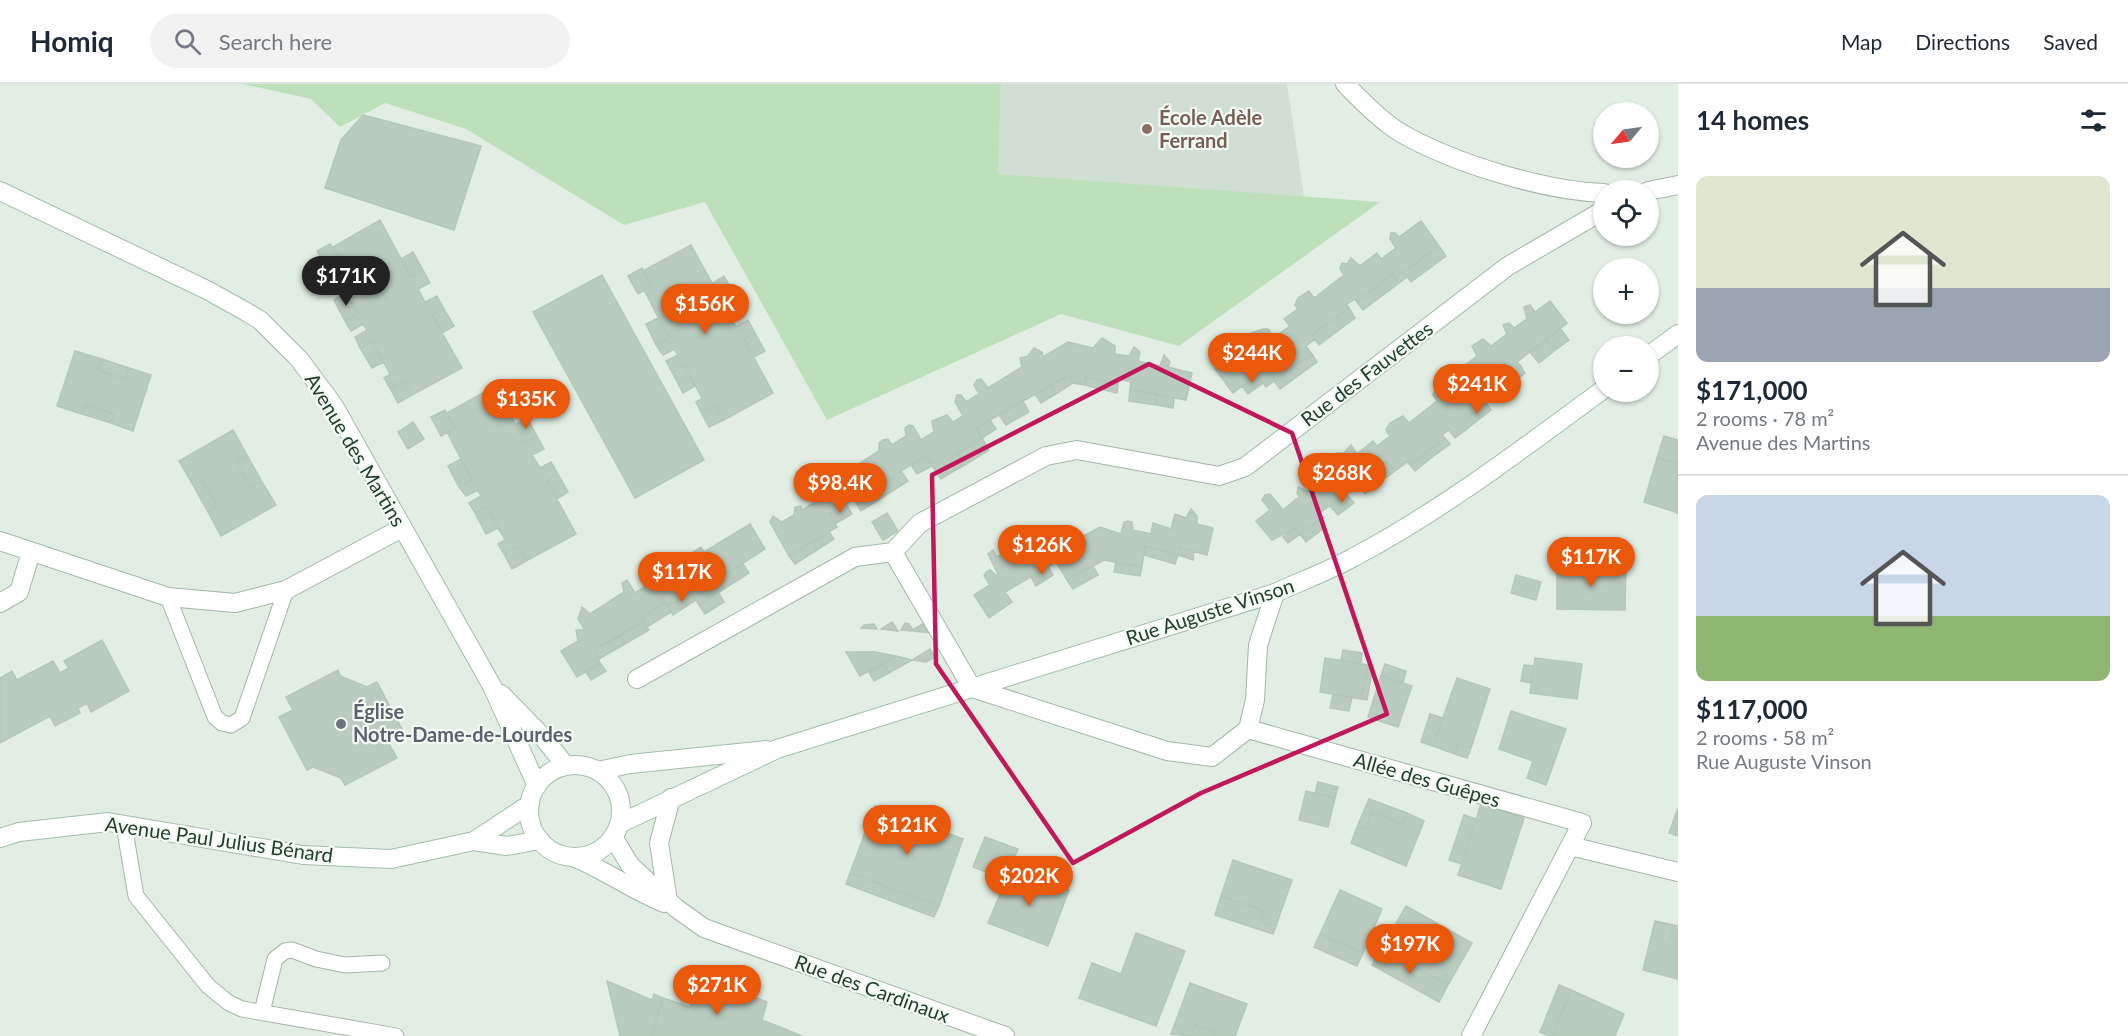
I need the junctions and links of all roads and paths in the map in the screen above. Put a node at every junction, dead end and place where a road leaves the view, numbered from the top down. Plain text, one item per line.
1 (1346, 84) edge
2 (1678, 185) edge
3 (1659, 189) edge
4 (0, 191) edge
5 (1593, 193) edge
6 (1593, 216) edge
7 (1678, 334) edge
8 (1659, 348) edge
9 (1593, 397) edge
10 (402, 528) junction
11 (0, 541) edge
12 (31, 552) junction
13 (893, 552) junction
14 (286, 590) junction
15 (1275, 594) junction
16 (168, 597) junction
17 (0, 603) edge
18 (637, 679) dead end
19 (492, 686) junction
20 (972, 688) junction
21 (1248, 729) junction
22 (777, 749) junction
23 (566, 766) junction
24 (598, 771) junction
25 (537, 786) junction
26 (671, 798) junction
27 (530, 804) junction
28 (124, 825) junction
29 (616, 830) junction
30 (0, 838) edge
31 (540, 840) junction
32 (474, 841) junction
33 (1570, 846) junction
34 (573, 857) junction
35 (1678, 872) edge
36 (672, 904) junction
37 (382, 963) dead end
38 (262, 1012) junction
39 (963, 1029) edge
40 (396, 1036) edge
41 (1005, 1036) edge
42 (1471, 1036) edge

1 - 5 street
2 - 3 street
4 - 10 street, Avenue des Martins
6 - 13 street, Rue des Fauvettes
7 - 8 street
9 - 15 street, Rue Auguste Vinson
10 - 14 street
10 - 19 street, Avenue des Martins
11 - 12 street
12 - 16 street
12 - 17 street
13 - 18 street
13 - 20 street
14 - 16 street
14 - 16 lane
15 - 20 street, Rue Auguste Vinson
15 - 21 street
19 - 23 street, Avenue des Martins
19 - 25 street, Avenue des Martins
20 - 21 street
20 - 22 street, Rue Auguste Vinson
21 - 33 street, Allée des Guêpes
22 - 24 street
22 - 26 street
23 - 24 street
23 - 25 street
24 - 29 street
25 - 27 street
26 - 29 street
26 - 36 street
27 - 31 street
27 - 32 street, Avenue Paul Julius Bénard
28 - 30 street, Avenue Paul Julius Bénard
28 - 32 street, Avenue Paul Julius Bénard
28 - 38 lane
29 - 34 street
29 - 36 street, Rue des Cardinaux
31 - 32 street, Avenue Paul Julius Bénard
31 - 34 street
33 - 35 street
33 - 42 street, Allée des Guêpes
34 - 36 street, Rue des Cardinaux
36 - 39 street, Rue des Cardinaux
37 - 38 lane
38 - 40 lane
39 - 41 street, Rue des Cardinaux

